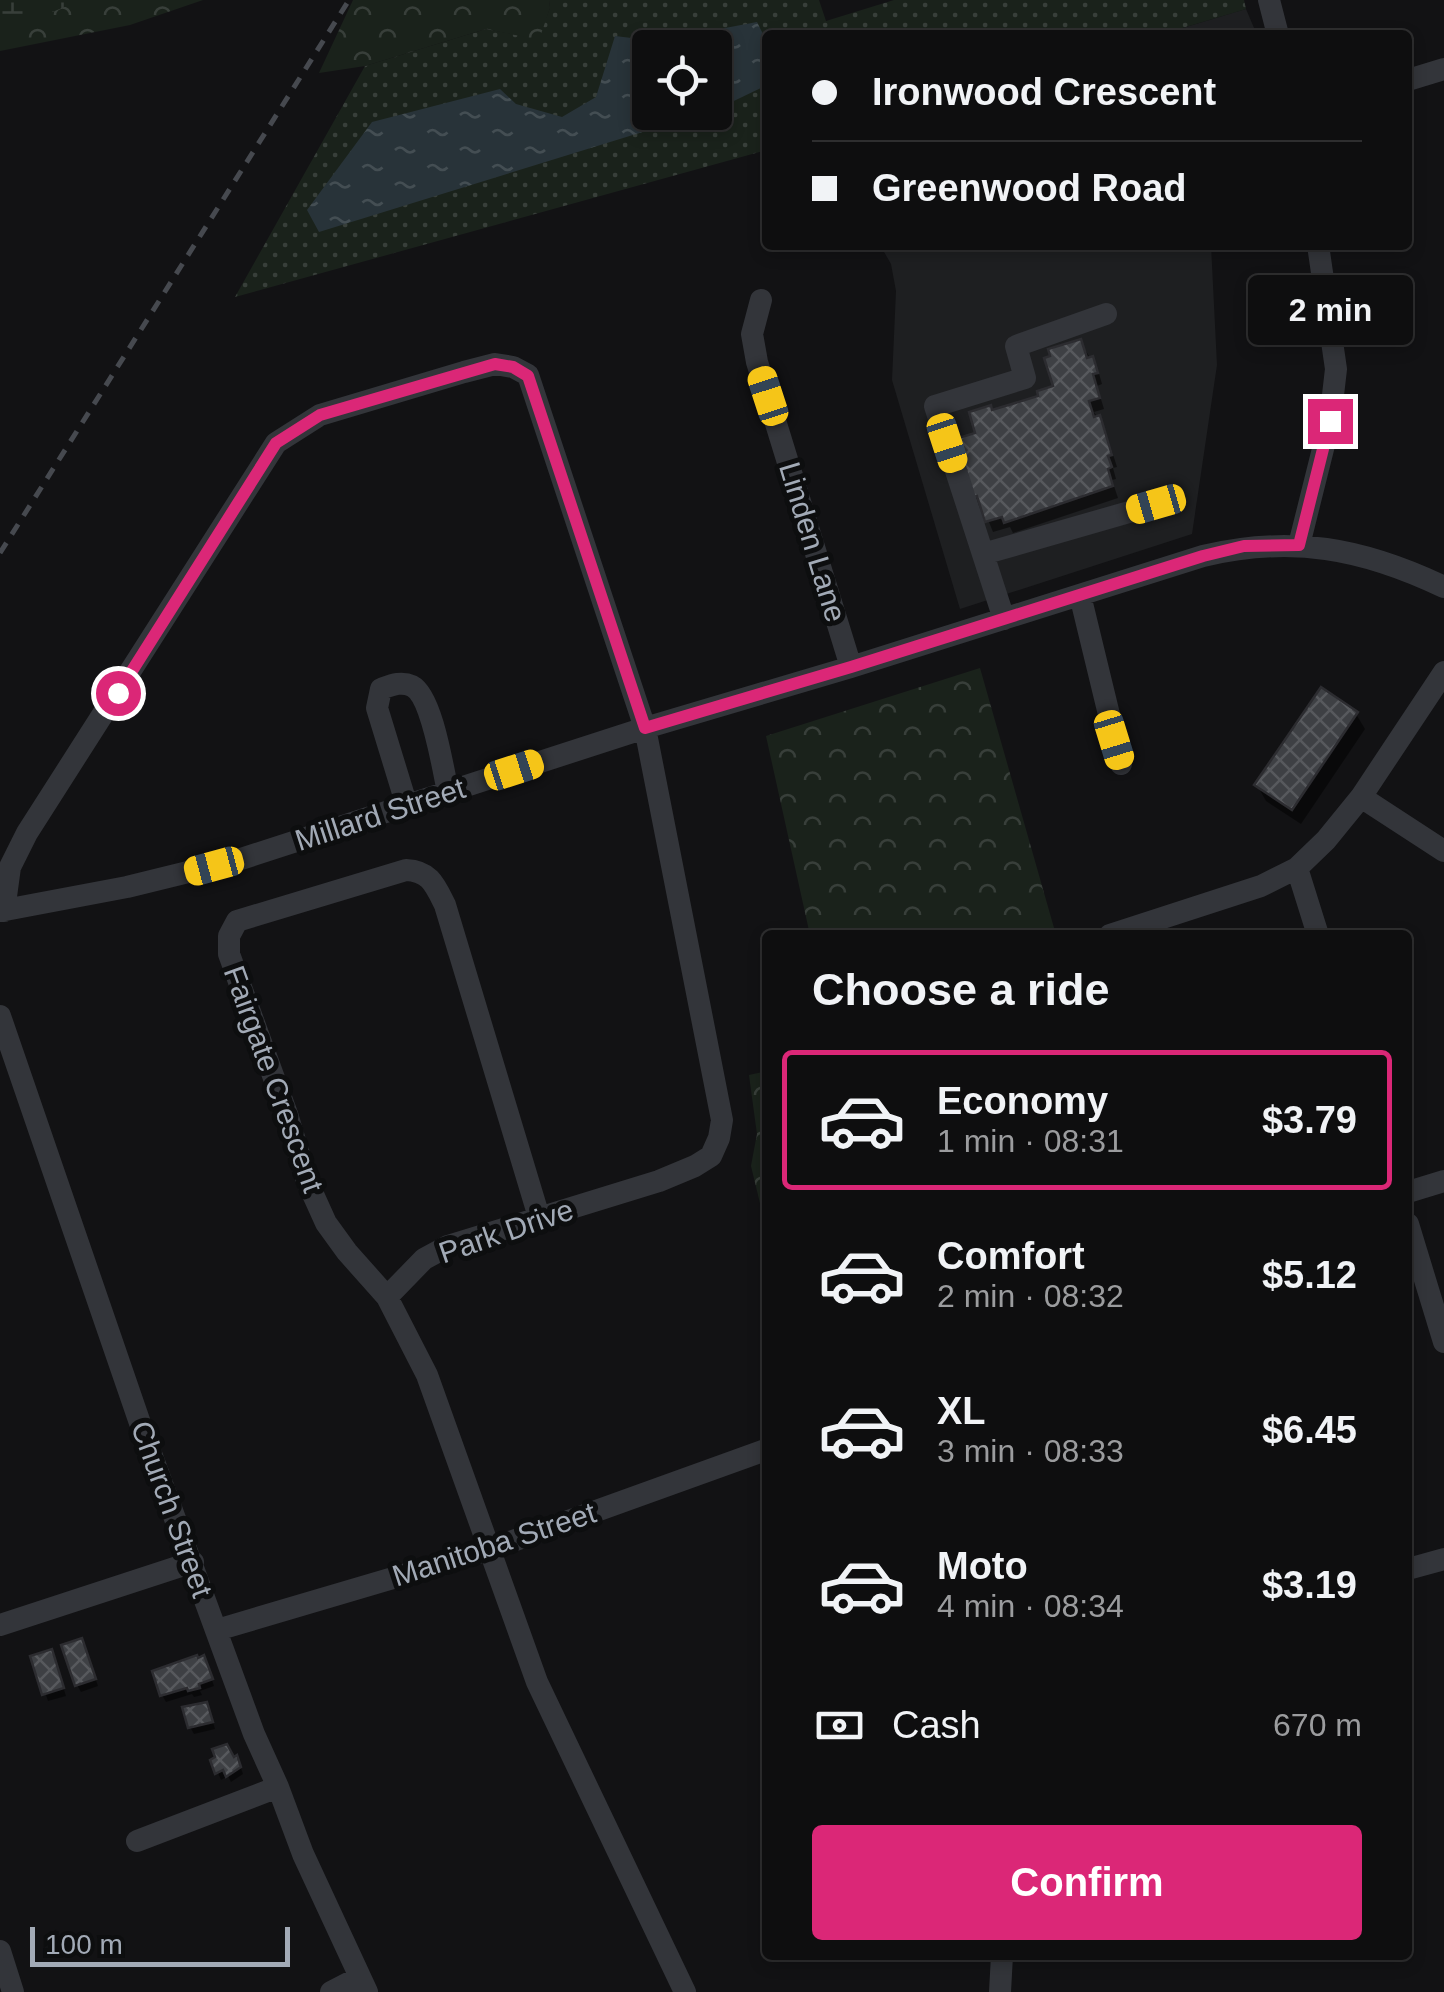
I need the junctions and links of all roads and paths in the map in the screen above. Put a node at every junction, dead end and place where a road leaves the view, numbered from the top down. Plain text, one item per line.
1 (1268, 0) edge
2 (1277, 30) edge
3 (1444, 69) edge
4 (1412, 79) edge
5 (1319, 250) edge
6 (760, 300) dead end
7 (1106, 314) dead end
8 (1156, 504) dead end
9 (1299, 545) junction
10 (983, 554) junction
11 (1444, 587) edge
12 (1080, 594) junction
13 (1004, 619) junction
14 (851, 667) junction
15 (1444, 672) edge
16 (645, 728) junction
17 (1121, 764) dead end
18 (448, 792) junction
19 (1361, 797) junction
20 (407, 806) junction
21 (1444, 851) edge
22 (1297, 868) junction
23 (2, 911) edge
24 (1126, 930) edge
25 (1316, 930) edge
26 (0, 1016) edge
27 (1444, 1181) edge
28 (1412, 1191) edge
29 (539, 1217) junction
30 (1412, 1237) edge
31 (387, 1297) junction
32 (1444, 1342) edge
33 (762, 1451) edge
34 (488, 1550) junction
35 (1444, 1558) edge
36 (192, 1562) junction
37 (1412, 1568) edge
38 (0, 1625) edge
39 (217, 1630) junction
40 (278, 1786) junction
41 (137, 1840) dead end
42 (0, 1950) edge
43 (1002, 1960) edge
44 (363, 1985) edge
45 (13, 1992) edge
46 (331, 1992) edge
47 (685, 1992) edge
48 (1000, 1992) edge

1 - 2 street
3 - 4 street
5 - 9 street
6 - 14 street, Linden Lane
7 - 10 street
8 - 10 street
9 - 11 street, Millard Street
9 - 12 street, Millard Street
10 - 13 street
12 - 13 street, Millard Street
12 - 17 street
13 - 14 street, Millard Street
14 - 16 street, Millard Street
15 - 19 street
16 - 18 street, Millard Street
16 - 23 street
16 - 29 street, Park Drive
18 - 20 street, Millard Street
18 - 20 street
19 - 21 street
19 - 22 street
20 - 23 street, Millard Street
22 - 24 street
22 - 25 street
26 - 36 street, Church Street
27 - 28 street
29 - 31 street, Park Drive
29 - 31 street, Fairgate Crescent
30 - 32 street
31 - 34 street
33 - 34 street, Manitoba Street
34 - 39 street, Manitoba Street
34 - 47 street
35 - 37 street
36 - 38 street
36 - 39 street, Church Street
39 - 40 street, Church Street
40 - 41 street
40 - 44 street, Church Street
42 - 45 street
43 - 48 street
44 - 46 street

